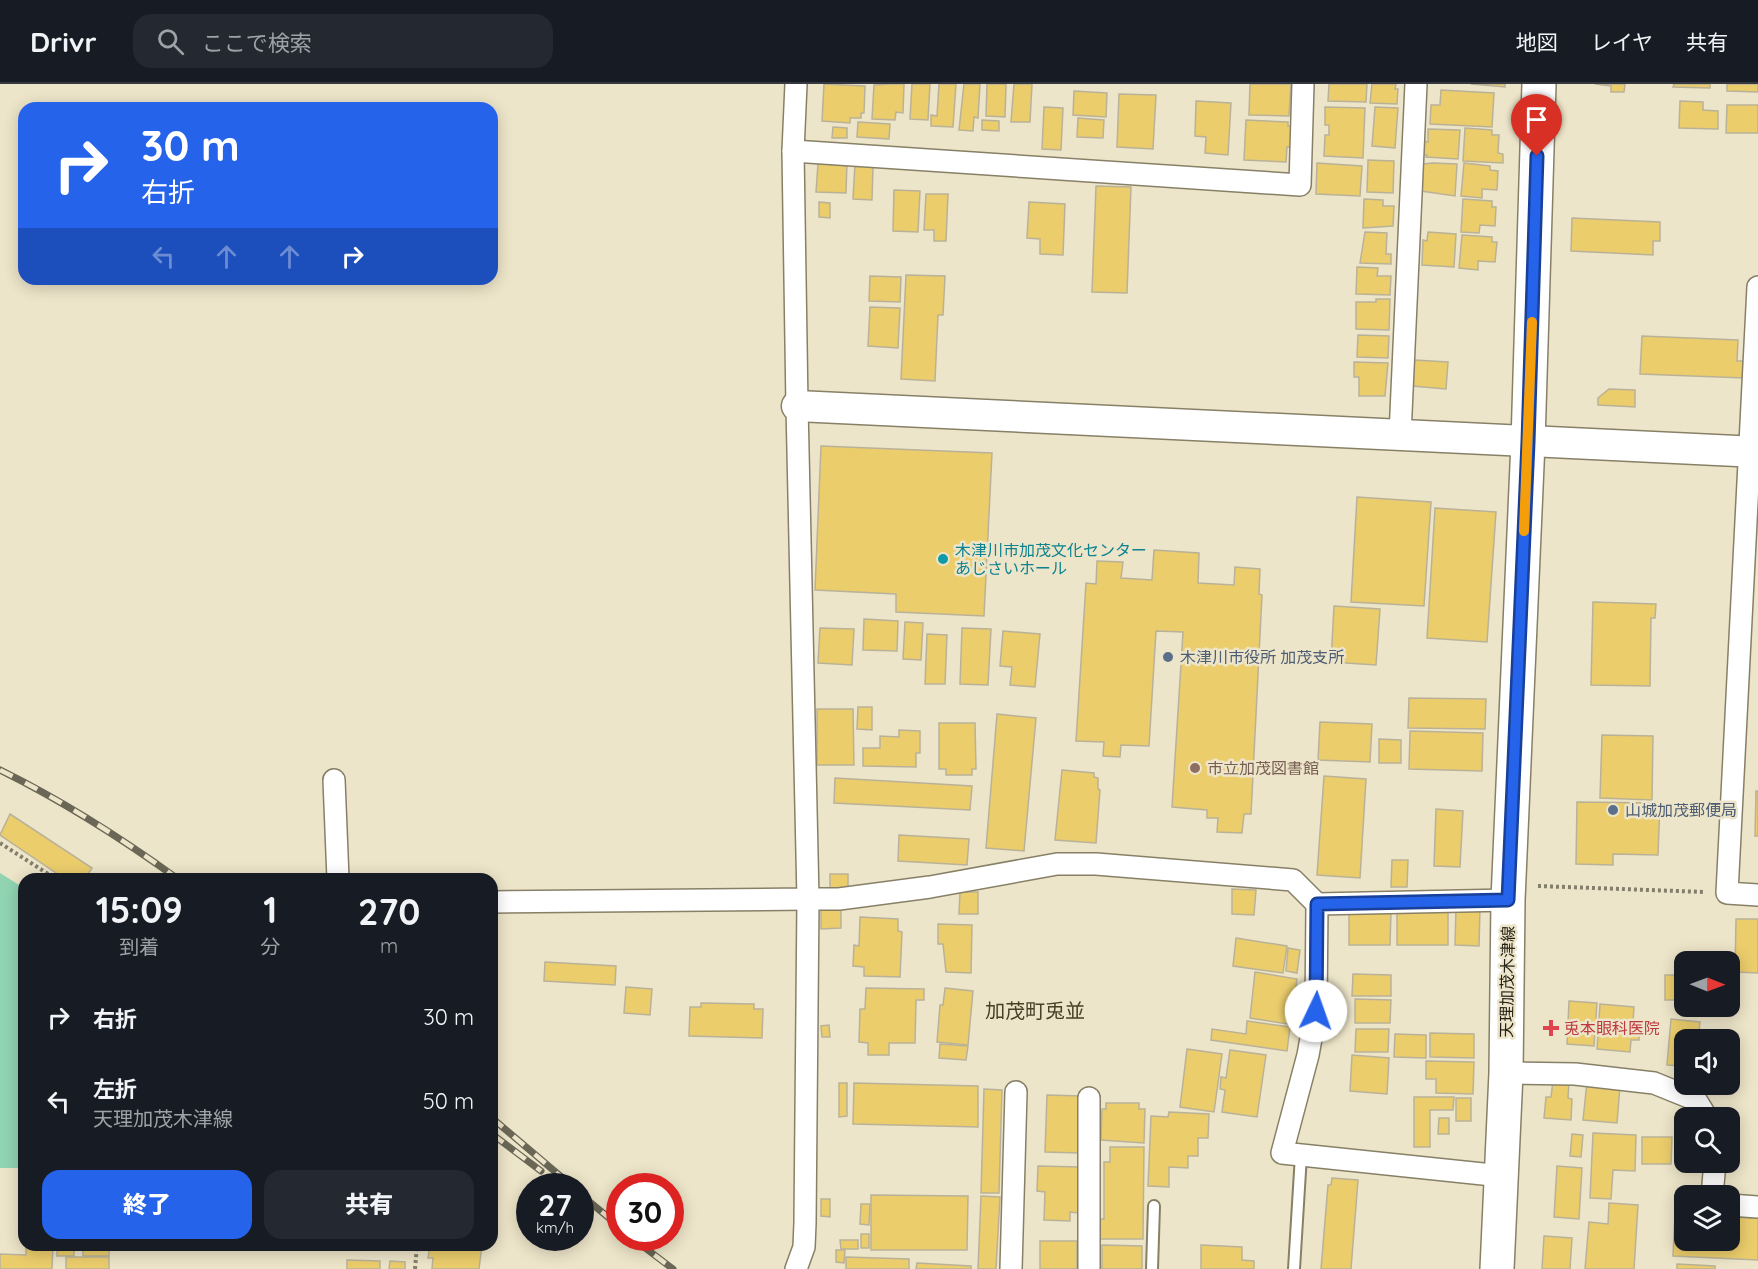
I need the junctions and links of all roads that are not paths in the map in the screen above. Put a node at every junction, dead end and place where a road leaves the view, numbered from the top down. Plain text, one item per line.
1 (796, 84) edge
2 (1304, 84) edge
3 (1416, 84) edge
4 (1539, 84) edge
5 (794, 151) junction
6 (1758, 287) edge
7 (797, 406) junction
8 (1400, 435) junction
9 (1528, 442) junction
10 (1754, 451) edge
11 (334, 780) dead end
12 (338, 873) edge
13 (1508, 892) junction
14 (1758, 895) edge
15 (808, 899) junction
16 (498, 902) edge
17 (1317, 904) junction
18 (1506, 1073) junction
19 (1016, 1092) dead end
20 (1089, 1098) dead end
21 (1700, 1107) edge
22 (1301, 1155) junction
23 (1502, 1176) junction
24 (1740, 1205) edge
25 (1154, 1206) dead end
26 (1758, 1207) edge
27 (796, 1269) edge
28 (1011, 1269) edge
29 (1089, 1269) edge
30 (1152, 1269) edge
31 (1294, 1269) edge
32 (1497, 1269) edge

1 - 5 street
2 - 5 street
3 - 8 street
4 - 9 main road, 天理加茂木津線
5 - 7 street
6 - 10 street
7 - 8 street
7 - 15 street
8 - 9 street
9 - 10 street
9 - 13 main road, 天理加茂木津線
10 - 14 street
11 - 12 street
13 - 17 street
13 - 18 main road, 天理加茂木津線
15 - 16 street
15 - 17 street
15 - 27 street
17 - 22 street
18 - 21 street
18 - 23 main road, 天理加茂木津線
19 - 28 street
20 - 29 street
22 - 23 street
22 - 31 lane
23 - 32 main road, 天理加茂木津線
24 - 26 street
25 - 30 lane

